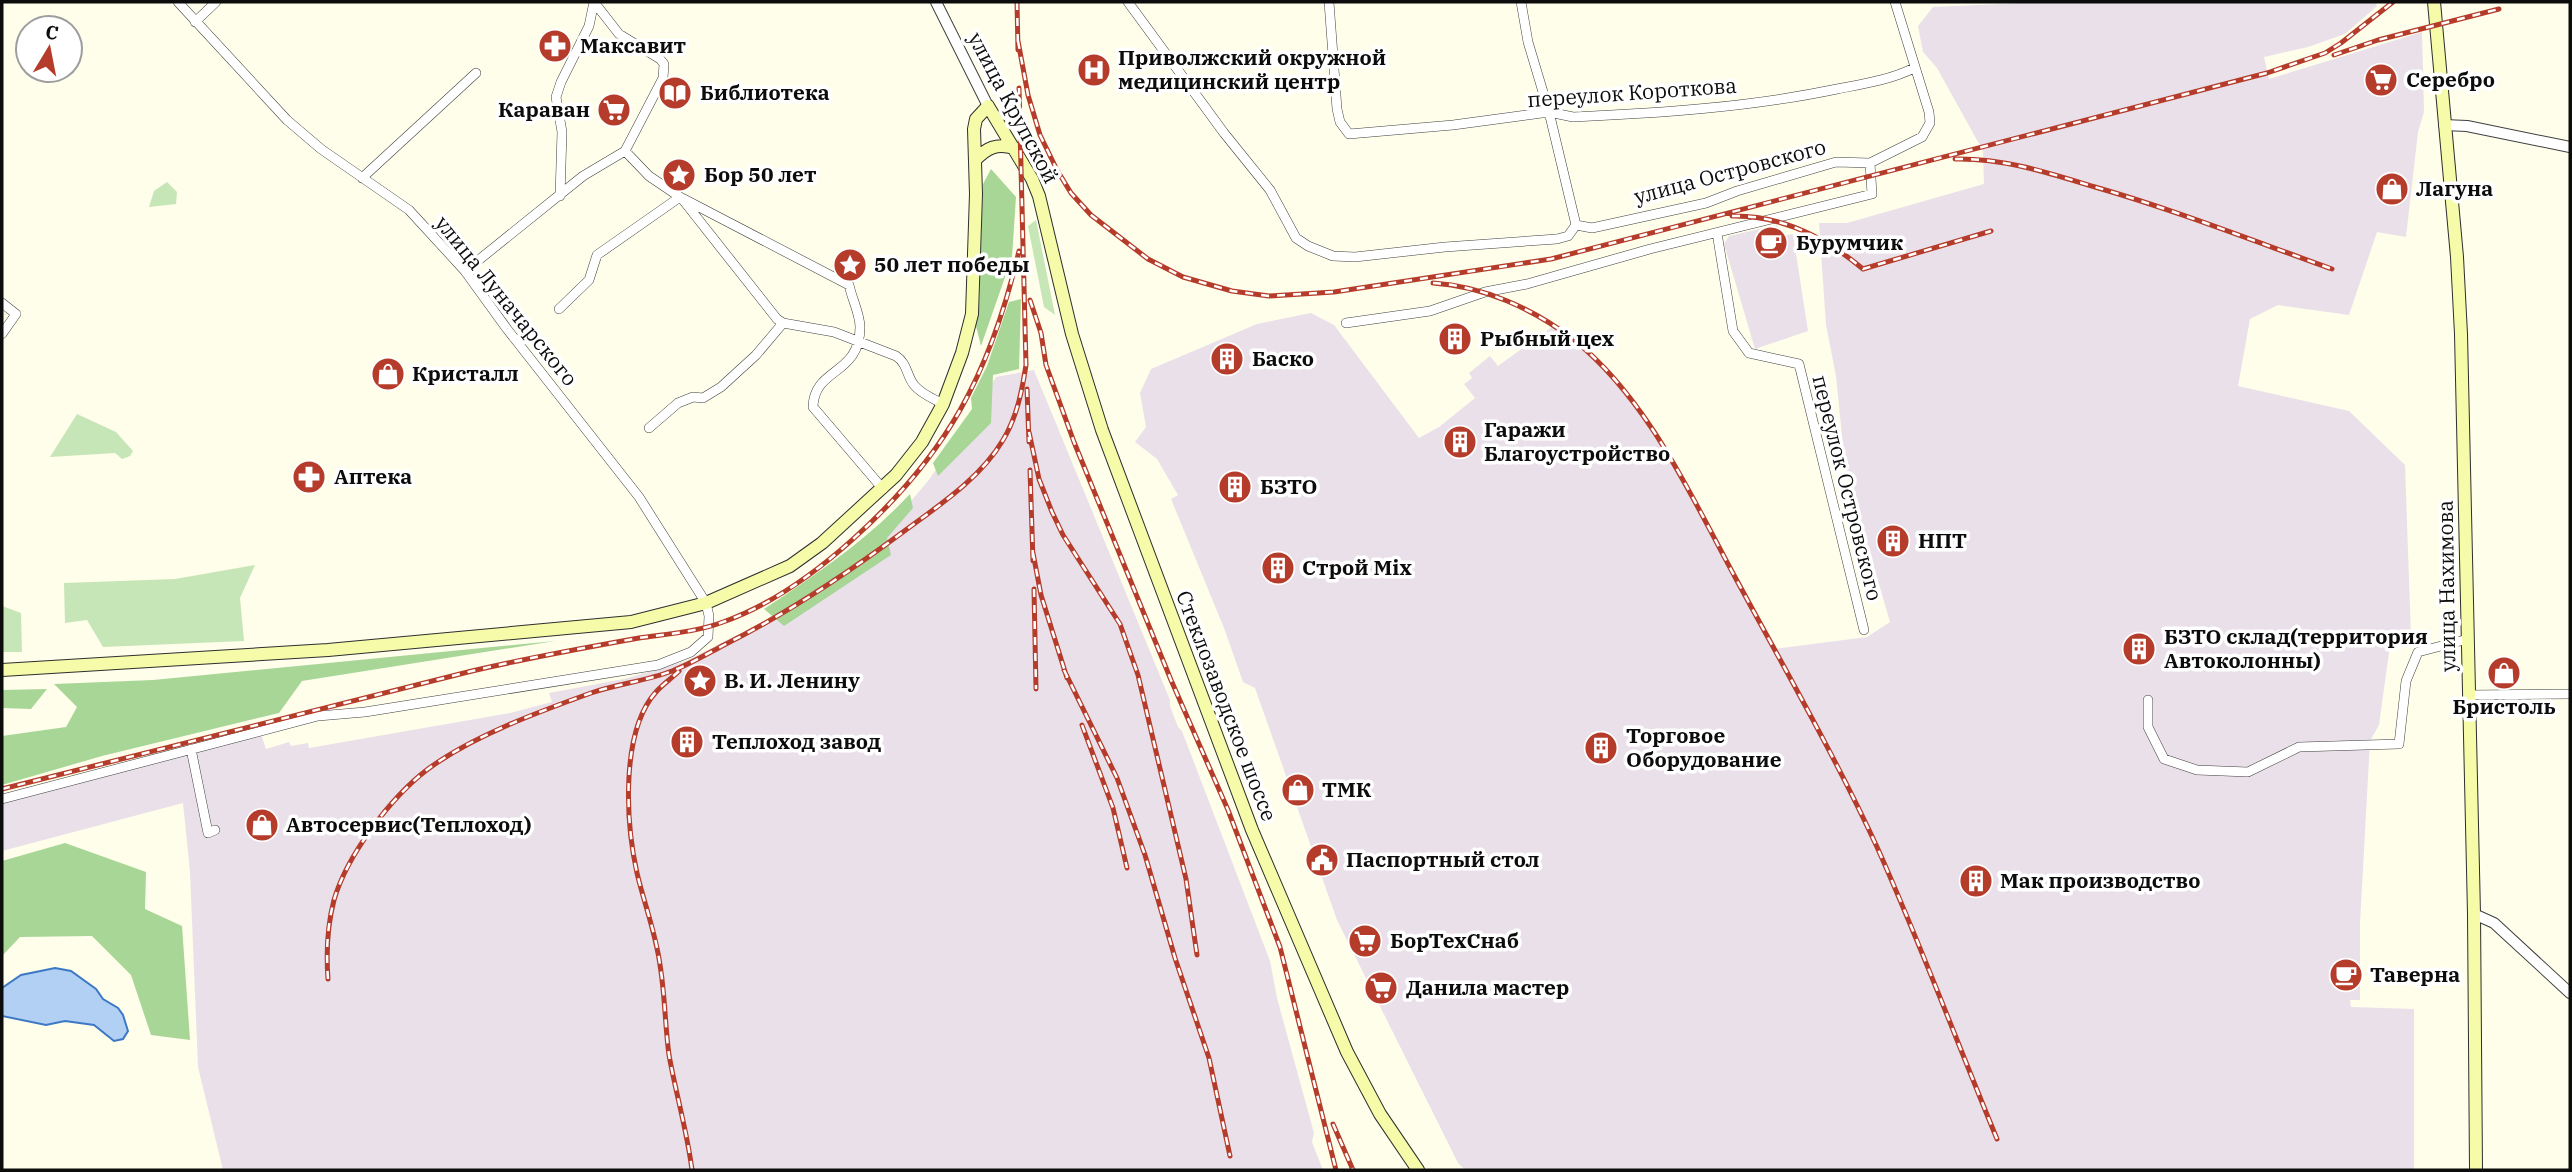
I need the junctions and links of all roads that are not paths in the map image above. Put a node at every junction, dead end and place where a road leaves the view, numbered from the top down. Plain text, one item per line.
1 (178, 2) edge
2 (216, 2) edge
3 (594, 2) edge
4 (936, 2) edge
5 (1128, 2) edge
6 (1329, 2) edge
7 (1521, 2) edge
8 (1895, 2) edge
9 (2434, 2) edge
10 (195, 22) junction
11 (1914, 68) junction
12 (476, 73) dead end
13 (988, 106) junction
14 (1549, 112) junction
15 (2445, 125) junction
16 (2570, 147) edge
17 (1014, 148) junction
18 (625, 151) junction
19 (975, 160) junction
20 (1870, 163) junction
21 (362, 177) junction
22 (560, 196) junction
23 (680, 197) junction
24 (1576, 225) junction
25 (1717, 233) junction
26 (1050, 234) joint
27 (465, 271) junction
28 (2, 303) edge
29 (559, 309) dead end
30 (783, 323) junction
31 (1346, 323) dead end
32 (2, 334) edge
33 (859, 342) junction
34 (943, 404) junction
35 (649, 428) dead end
36 (883, 489) junction
37 (706, 603) junction
38 (1864, 630) dead end
39 (2468, 639) junction
40 (2, 670) edge
41 (2570, 694) edge
42 (2469, 695) junction
43 (2148, 700) dead end
44 (191, 749) junction
45 (2, 799) edge
46 (215, 830) dead end
47 (2474, 914) junction
48 (2570, 993) edge
49 (1418, 1170) edge
50 (2476, 1170) edge

1 - 10 street, улица Луначарского
2 - 10 street
3 - 18 street
3 - 22 street
4 - 13 street, улица Крупской
5 - 24 street, улица Островского
6 - 14 street, переулок Короткова
7 - 14 street
8 - 11 street
9 - 15 main road, улица Нахимова
10 - 21 street, улица Луначарского
11 - 14 street, переулок Короткова
11 - 20 street, улица Островского
12 - 21 street
13 - 17 main road, улица Крупской
13 - 19 main road
14 - 24 street
15 - 16 street
15 - 39 main road, улица Нахимова
17 - 19 main road
17 - 26 main road, улица Крупской
18 - 22 street
18 - 23 street
19 - 34 main road
20 - 24 street, улица Островского
20 - 25 street
21 - 27 street, улица Луначарского
22 - 27 street
23 - 29 street
23 - 30 street
23 - 33 street
25 - 31 street
25 - 38 street, переулок Островского
26 - 49 main road, Стеклозаводское шоссе
27 - 37 street, улица Луначарского
28 - 32 street
30 - 33 street
30 - 35 street
33 - 34 street
33 - 36 street
34 - 36 main road
36 - 37 main road
37 - 40 main road
37 - 44 street
39 - 42 main road, улица Нахимова
39 - 43 street
41 - 42 street
42 - 47 main road, улица Нахимова
44 - 45 street
44 - 46 street
47 - 48 street
47 - 50 main road, улица Нахимова

